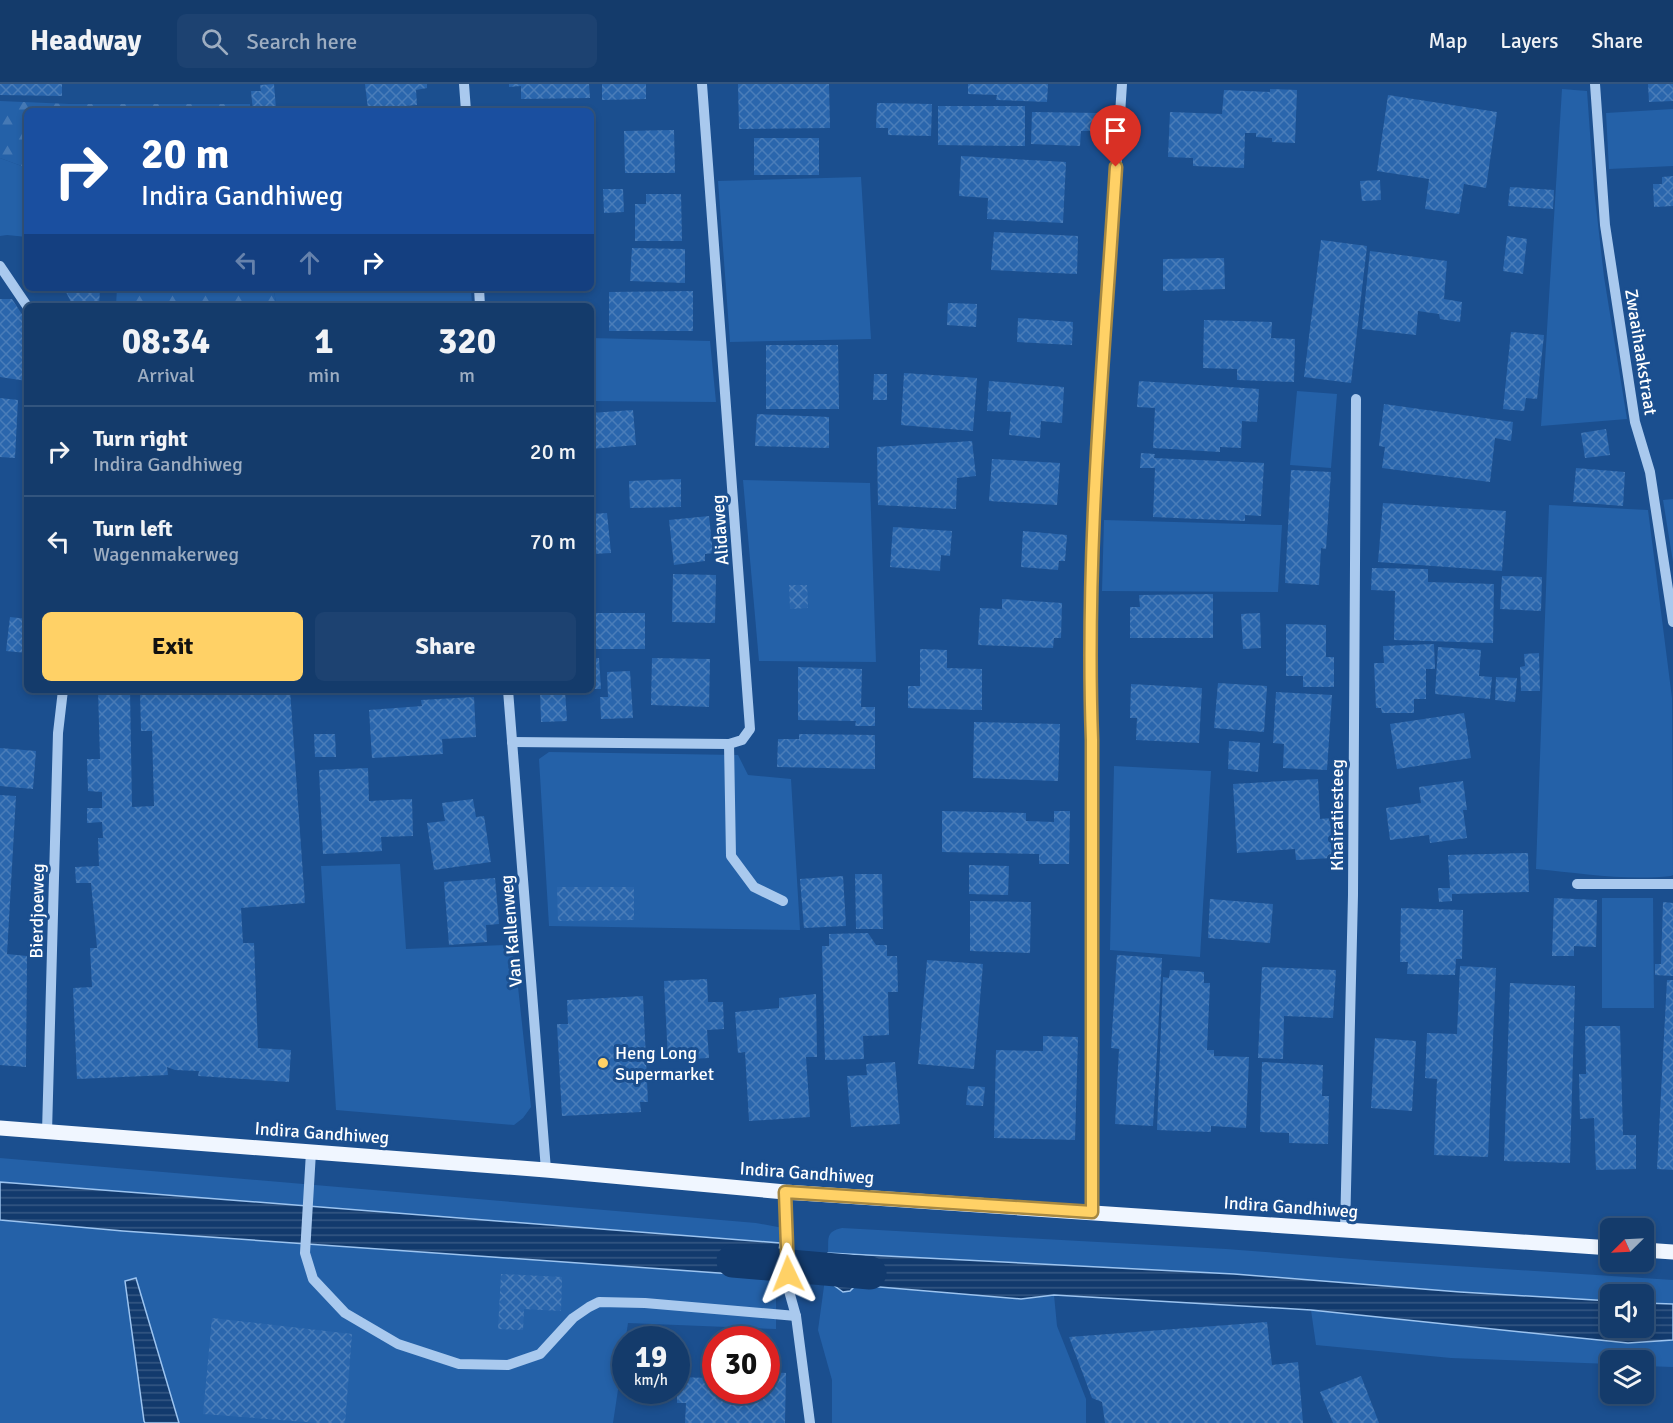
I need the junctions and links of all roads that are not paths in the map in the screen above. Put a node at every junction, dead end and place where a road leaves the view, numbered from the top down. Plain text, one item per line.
1 (464, 84) edge
2 (702, 84) edge
3 (1122, 84) edge
4 (1595, 84) edge
5 (466, 108) edge
6 (0, 266) edge
7 (25, 303) edge
8 (1356, 399) dead end
9 (1673, 622) edge
10 (63, 693) edge
11 (508, 693) edge
12 (512, 742) junction
13 (729, 744) junction
14 (1577, 884) dead end
15 (1673, 884) edge
16 (783, 901) dead end
17 (0, 1128) edge
18 (47, 1132) junction
19 (311, 1152) junction
20 (546, 1170) junction
21 (785, 1192) junction
22 (1092, 1212) junction
23 (1345, 1231) junction
24 (1600, 1247) edge
25 (1654, 1251) edge
26 (1673, 1252) edge
27 (795, 1316) junction
28 (810, 1423) edge

1 - 5 street
2 - 13 street, Alidaweg
3 - 22 street
4 - 9 street, Zwaaihaakstraat
6 - 7 street
8 - 23 street, Khairatiesteeg
10 - 18 street, Bierdjoeweg
11 - 12 street, Van Kallenweg
12 - 13 street
12 - 20 street, Van Kallenweg
13 - 16 street
14 - 15 street
17 - 18 main road, Indira Gandhiweg
18 - 19 main road, Indira Gandhiweg
19 - 20 main road, Indira Gandhiweg
19 - 27 street
20 - 21 main road, Indira Gandhiweg
21 - 22 main road, Indira Gandhiweg
21 - 27 street
22 - 23 main road, Indira Gandhiweg
23 - 24 main road, Indira Gandhiweg
25 - 26 main road
27 - 28 street

